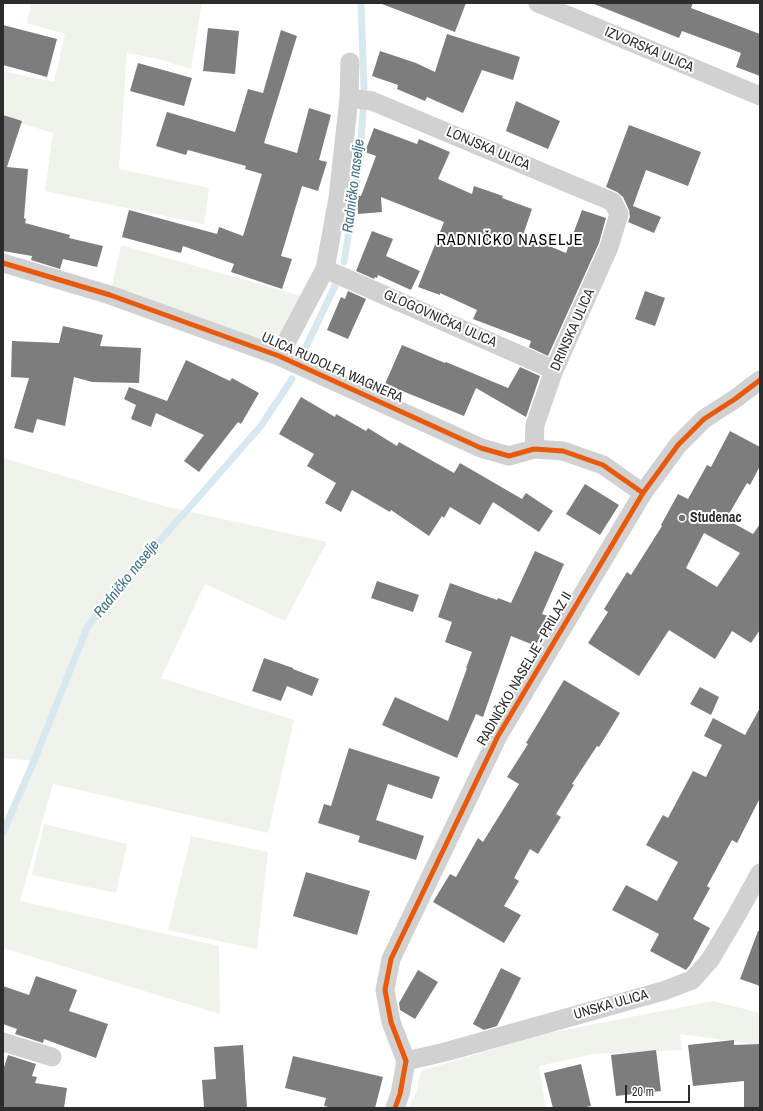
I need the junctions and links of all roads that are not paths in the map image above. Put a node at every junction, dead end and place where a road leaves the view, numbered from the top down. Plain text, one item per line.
1 (538, 3) edge
2 (350, 62) dead end
3 (760, 96) edge
4 (349, 98) junction
5 (619, 214) joint
6 (3, 263) edge
7 (325, 269) junction
8 (279, 356) junction
9 (554, 370) junction
10 (760, 380) edge
11 (534, 448) junction
12 (643, 493) junction
13 (760, 873) edge
14 (3, 1042) edge
15 (52, 1056) dead end
16 (406, 1061) junction
17 (395, 1108) edge

1 - 3 street, IZVORSKA ULICA
2 - 4 street
4 - 5 street, LONJSKA ULICA
4 - 7 street
5 - 9 street, DRINSKA ULICA
6 - 8 street, ULICA RUDOLFA WAGNERA
7 - 8 street
7 - 9 street, GLOGOVNIČKA ULICA
8 - 11 street, ULICA RUDOLFA WAGNERA
9 - 11 street, DRINSKA ULICA
10 - 12 street, RADNIČKO NASELJE - PRILAZ II
11 - 12 street, ULICA RUDOLFA WAGNERA
12 - 16 street, RADNIČKO NASELJE - PRILAZ II
13 - 16 street, UNSKA ULICA
14 - 15 street
16 - 17 street

